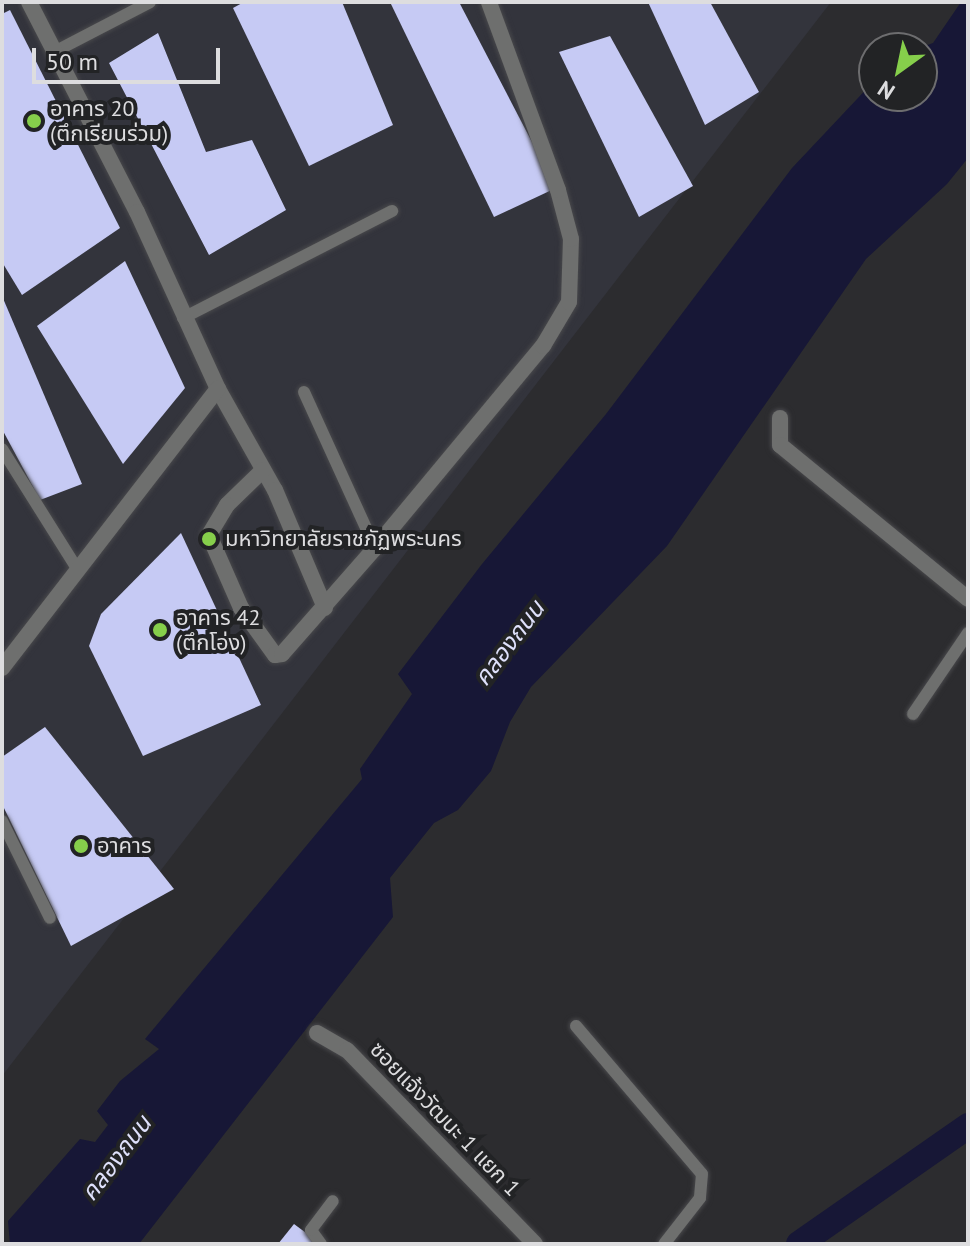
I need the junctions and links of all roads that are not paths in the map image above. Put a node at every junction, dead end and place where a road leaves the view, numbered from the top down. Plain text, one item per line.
1 (29, 2) edge
2 (150, 2) edge
3 (489, 2) edge
4 (56, 51) junction
5 (392, 211) dead end
6 (183, 318) junction
7 (218, 389) junction
8 (304, 392) dead end
9 (780, 418) dead end
10 (2, 449) edge
11 (263, 470) junction
12 (375, 548) junction
13 (78, 570) junction
14 (968, 599) edge
15 (325, 608) junction
16 (968, 633) edge
17 (2, 668) edge
18 (913, 714) dead end
19 (2, 821) edge
20 (50, 918) dead end
21 (576, 1026) dead end
22 (317, 1033) dead end
23 (333, 1201) dead end
24 (321, 1244) edge
25 (535, 1244) edge
26 (664, 1244) edge

1 - 4 street
2 - 4 lane
3 - 12 street
4 - 6 street
5 - 6 lane
6 - 7 street
7 - 11 street
7 - 13 street
8 - 12 lane
9 - 14 street
10 - 13 lane
11 - 15 street
11 - 15 street
12 - 15 street
13 - 17 street
16 - 18 lane
19 - 20 lane
21 - 26 lane
22 - 25 street, ซอยแจ้งวัฒนะ 1 แยก 1
23 - 24 lane

